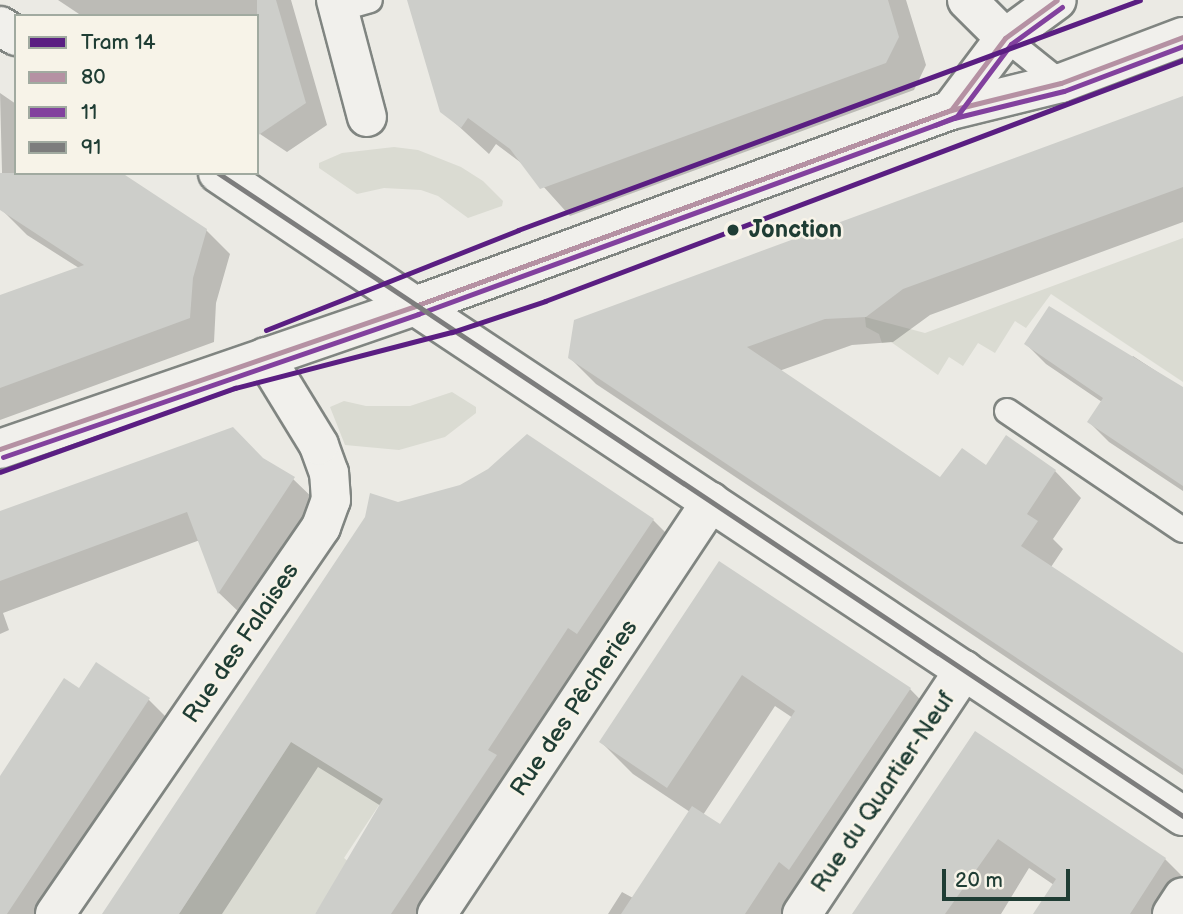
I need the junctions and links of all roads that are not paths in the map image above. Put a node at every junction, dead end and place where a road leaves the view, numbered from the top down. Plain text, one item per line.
1 (967, 0) edge
2 (1057, 0) edge
3 (348, 3) edge
4 (1183, 37) edge
5 (1006, 38) junction
6 (1060, 83) junction
7 (951, 110) junction
8 (367, 117) dead end
9 (221, 175) edge
10 (415, 306) junction
11 (265, 357) junction
12 (1007, 411) dead end
13 (0, 449) edge
14 (710, 502) junction
15 (1183, 530) edge
16 (964, 670) junction
17 (1183, 816) edge
18 (1183, 897) edge
19 (55, 914) edge
20 (437, 914) edge
21 (802, 914) edge
22 (1172, 914) edge

1 - 5 street
2 - 5 street
3 - 8 street
4 - 6 street
5 - 6 lane
5 - 7 street
6 - 7 street
7 - 10 street
9 - 10 street
10 - 11 street
10 - 14 street
11 - 13 street
11 - 19 street, Rue des Falaises
12 - 15 lane
14 - 16 street
14 - 20 street, Rue des Pêcheries
16 - 17 street
16 - 21 street, Rue du Quartier-Neuf
18 - 22 street

